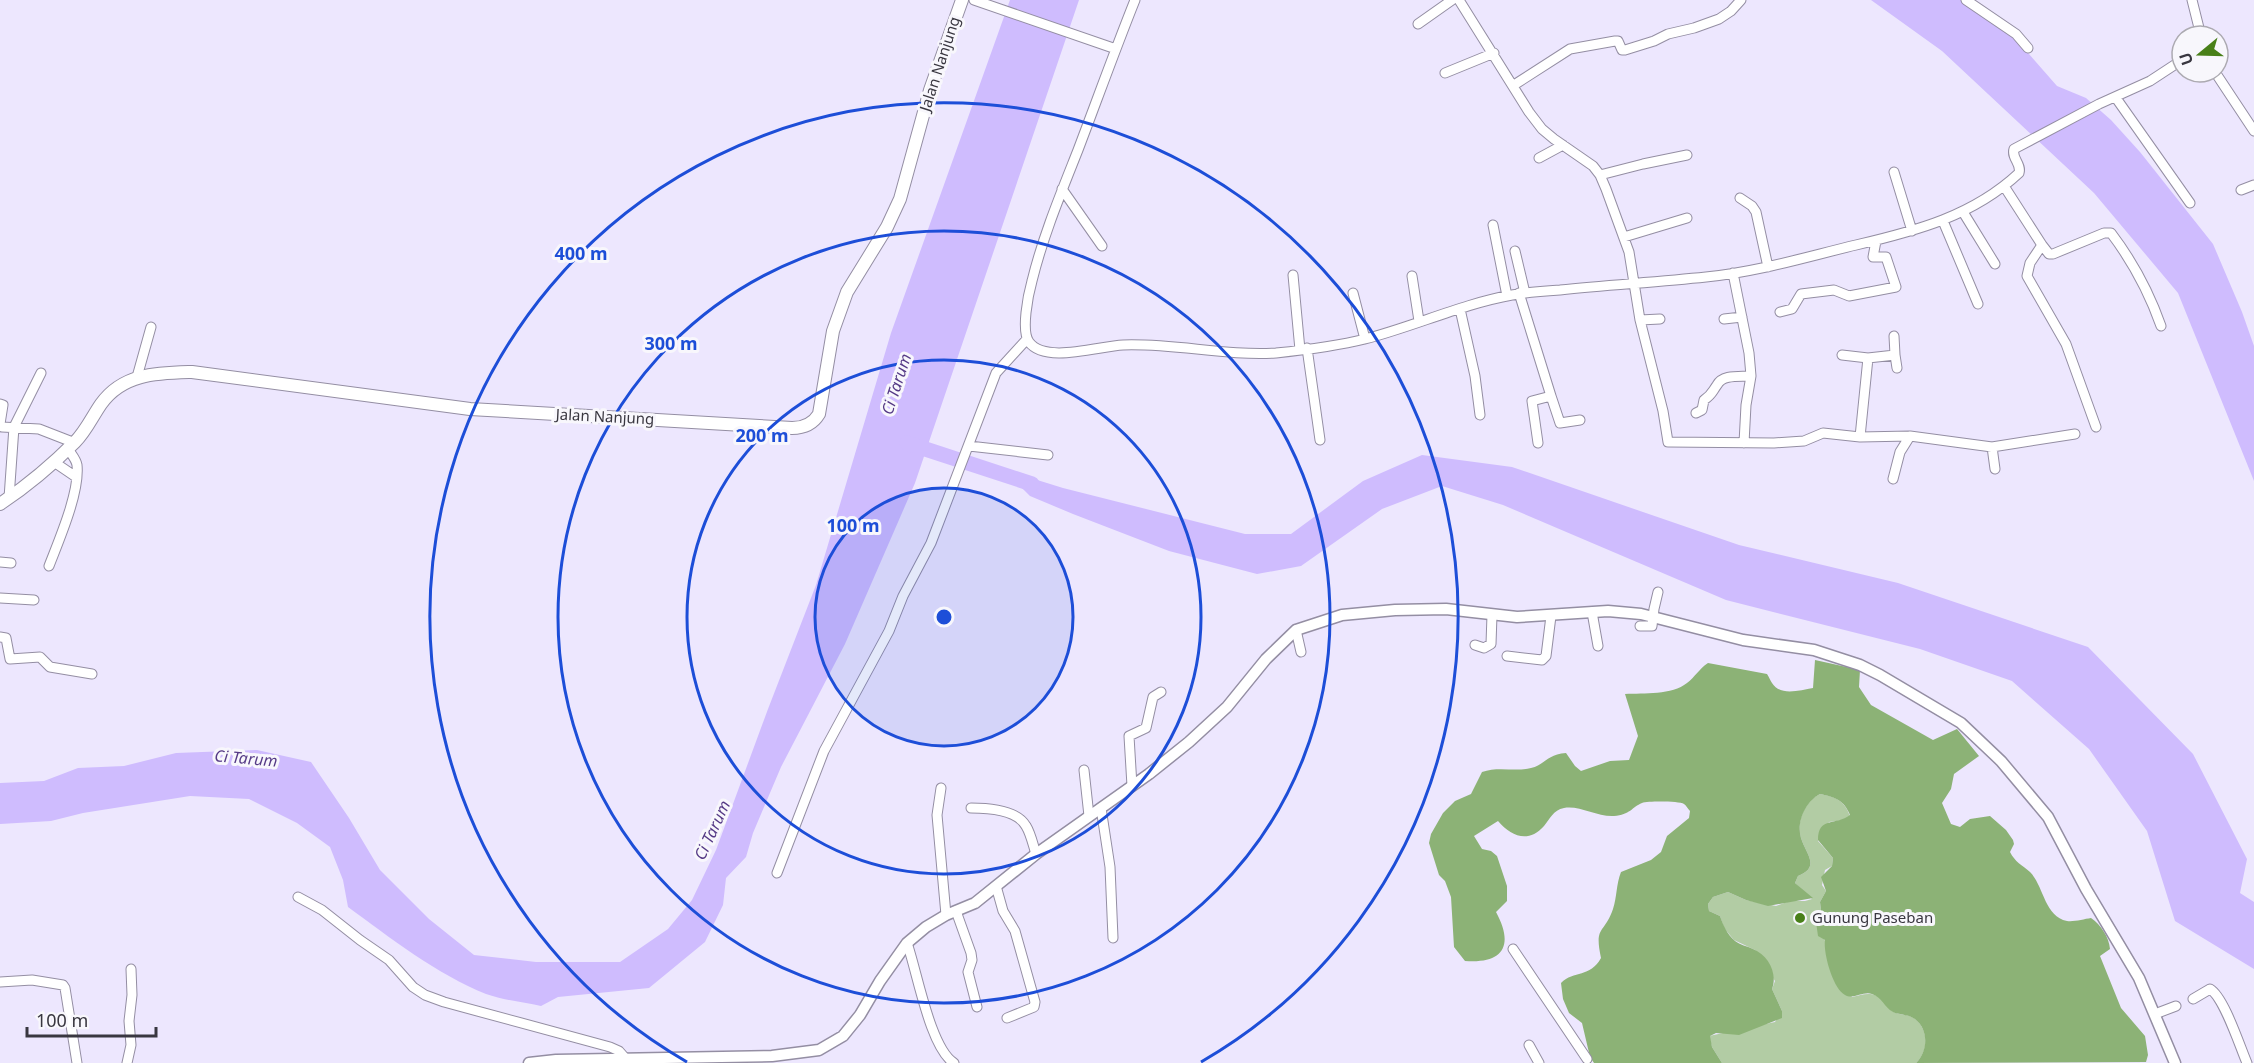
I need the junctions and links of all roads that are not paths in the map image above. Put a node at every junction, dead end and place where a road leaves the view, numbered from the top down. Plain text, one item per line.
1 (962, 0) edge
2 (974, 0) edge
3 (1135, 0) edge
4 (1452, 0) edge
5 (1459, 0) edge
6 (1741, 0) edge
7 (1966, 0) edge
8 (2192, 0) edge
9 (1418, 24) dead end
10 (2198, 24) edge
11 (2028, 48) dead end
12 (1116, 49) junction
13 (1494, 53) junction
14 (2170, 68) edge
15 (1445, 73) dead end
16 (2224, 84) edge
17 (1514, 85) junction
18 (2116, 98) junction
19 (2254, 130) edge
20 (1563, 145) junction
21 (1688, 155) dead end
22 (1539, 158) dead end
23 (1894, 172) dead end
24 (1600, 175) junction
25 (2254, 185) edge
26 (2004, 186) junction
27 (1062, 189) junction
28 (2241, 190) dead end
29 (1740, 198) dead end
30 (2190, 203) dead end
31 (1963, 212) junction
32 (1686, 218) dead end
33 (1942, 221) junction
34 (1493, 225) dead end
35 (1912, 231) junction
36 (1624, 237) junction
37 (1876, 241) junction
38 (2042, 245) junction
39 (1102, 246) dead end
40 (1515, 251) dead end
41 (1995, 264) dead end
42 (1768, 267) junction
43 (1733, 273) junction
44 (1293, 275) dead end
45 (1412, 276) dead end
46 (1634, 283) junction
47 (1353, 293) dead end
48 (1522, 293) junction
49 (1507, 296) junction
50 (1978, 304) dead end
51 (1460, 309) junction
52 (1780, 312) dead end
53 (1742, 317) junction
54 (1660, 319) dead end
55 (1724, 319) dead end
56 (1640, 320) junction
57 (1419, 321) junction
58 (2161, 326) dead end
59 (152, 327) dead end
60 (1894, 336) dead end
61 (1027, 339) junction
62 (1365, 339) junction
63 (1303, 349) junction
64 (1842, 355) dead end
65 (1895, 356) junction
66 (1868, 358) junction
67 (1897, 369) dead end
68 (41, 374) dead end
69 (137, 376) junction
70 (1751, 376) junction
71 (1551, 396) junction
72 (0, 404) edge
73 (1696, 413) dead end
74 (1480, 415) dead end
75 (1580, 420) dead end
76 (14, 427) junction
77 (2096, 427) dead end
78 (2075, 434) dead end
79 (1910, 436) junction
80 (1860, 437) junction
81 (1320, 440) dead end
82 (1538, 443) dead end
83 (1744, 443) junction
84 (71, 446) junction
85 (969, 447) junction
86 (1992, 447) junction
87 (1048, 455) dead end
88 (54, 462) junction
89 (1995, 469) dead end
90 (76, 477) junction
91 (1893, 479) dead end
92 (4, 501) edge
93 (0, 562) edge
94 (11, 563) dead end
95 (49, 566) dead end
96 (1658, 592) dead end
97 (0, 598) edge
98 (34, 600) dead end
99 (1592, 612) junction
100 (1641, 614) junction
101 (1492, 615) junction
102 (1551, 616) junction
103 (1653, 616) junction
104 (1296, 630) junction
105 (0, 637) edge
106 (1475, 645) dead end
107 (1598, 646) dead end
108 (1301, 652) dead end
109 (1507, 656) dead end
110 (92, 674) dead end
111 (1161, 692) dead end
112 (1084, 770) dead end
113 (1132, 786) junction
114 (941, 788) dead end
115 (971, 808) dead end
116 (1101, 808) junction
117 (1089, 816) junction
118 (1036, 854) junction
119 (777, 873) dead end
120 (996, 886) junction
121 (298, 897) dead end
122 (951, 913) junction
123 (1113, 938) dead end
124 (907, 943) junction
125 (1513, 949) dead end
126 (131, 969) dead end
127 (0, 982) edge
128 (2193, 999) dead end
129 (977, 1006) dead end
130 (2176, 1006) dead end
131 (2155, 1014) junction
132 (1007, 1018) dead end
133 (1529, 1045) dead end
134 (626, 1059) junction
135 (542, 1062) edge
136 (1586, 1062) edge
137 (77, 1063) edge
138 (127, 1063) edge
139 (529, 1063) edge
140 (954, 1063) edge
141 (1539, 1063) edge
142 (2175, 1063) edge
143 (2247, 1063) edge

1 - 69 main road, Jalan Nanjung
2 - 12 street
3 - 12 street
4 - 9 street
5 - 13 street
6 - 17 street
7 - 11 street
8 - 10 street
12 - 27 street
13 - 15 street
13 - 17 street
14 - 18 street
16 - 19 street
17 - 20 street
18 - 26 street
18 - 30 street
20 - 22 street
20 - 24 street
21 - 24 street
23 - 35 street
24 - 36 street
25 - 28 street
26 - 31 street
26 - 38 street
27 - 39 street
27 - 61 street
29 - 42 street
31 - 33 street
31 - 41 street
32 - 36 street
33 - 35 street
33 - 50 street
34 - 49 street
35 - 37 street
36 - 46 street
37 - 42 street
37 - 52 street
38 - 58 street
38 - 77 street
40 - 48 street
42 - 43 street
43 - 46 street
43 - 53 street
44 - 63 street
45 - 57 street
46 - 48 street
46 - 56 street
47 - 62 street
48 - 49 street
48 - 71 street
49 - 51 street
51 - 57 street
51 - 74 street
53 - 55 street
53 - 70 street
54 - 56 street
56 - 83 street
57 - 62 street
59 - 69 street
60 - 65 street
61 - 63 street
61 - 85 street
62 - 63 street
63 - 81 street
64 - 66 street
65 - 66 street
65 - 67 street
66 - 80 street
68 - 76 street
69 - 84 main road, Jalan Nanjung
70 - 73 street
70 - 83 street
71 - 75 street
71 - 82 street
72 - 76 street
76 - 84 street
76 - 92 street
78 - 86 street
79 - 80 street
79 - 86 street
79 - 91 street
80 - 83 street
84 - 88 main road, Jalan Nanjung
84 - 90 street
85 - 87 street
85 - 119 street
86 - 89 street
88 - 90 street
88 - 92 main road, Jalan Nanjung
90 - 95 street
93 - 94 street
96 - 103 street
97 - 98 street
99 - 100 street
99 - 102 street
99 - 107 street
100 - 103 street
100 - 103 street
101 - 102 street
101 - 104 street
101 - 106 street
102 - 109 street
103 - 131 street
104 - 108 street
104 - 113 street
105 - 110 street
111 - 113 street
112 - 117 street
113 - 116 street
114 - 122 street
115 - 118 street
116 - 117 street
116 - 123 street
117 - 118 street
118 - 120 street
120 - 122 street
120 - 132 street
121 - 134 street
122 - 124 street
122 - 129 street
124 - 134 street
124 - 140 street
125 - 136 street
126 - 138 street
127 - 137 street
128 - 143 street
130 - 131 street
131 - 142 street
133 - 141 street
134 - 135 street
135 - 139 street

